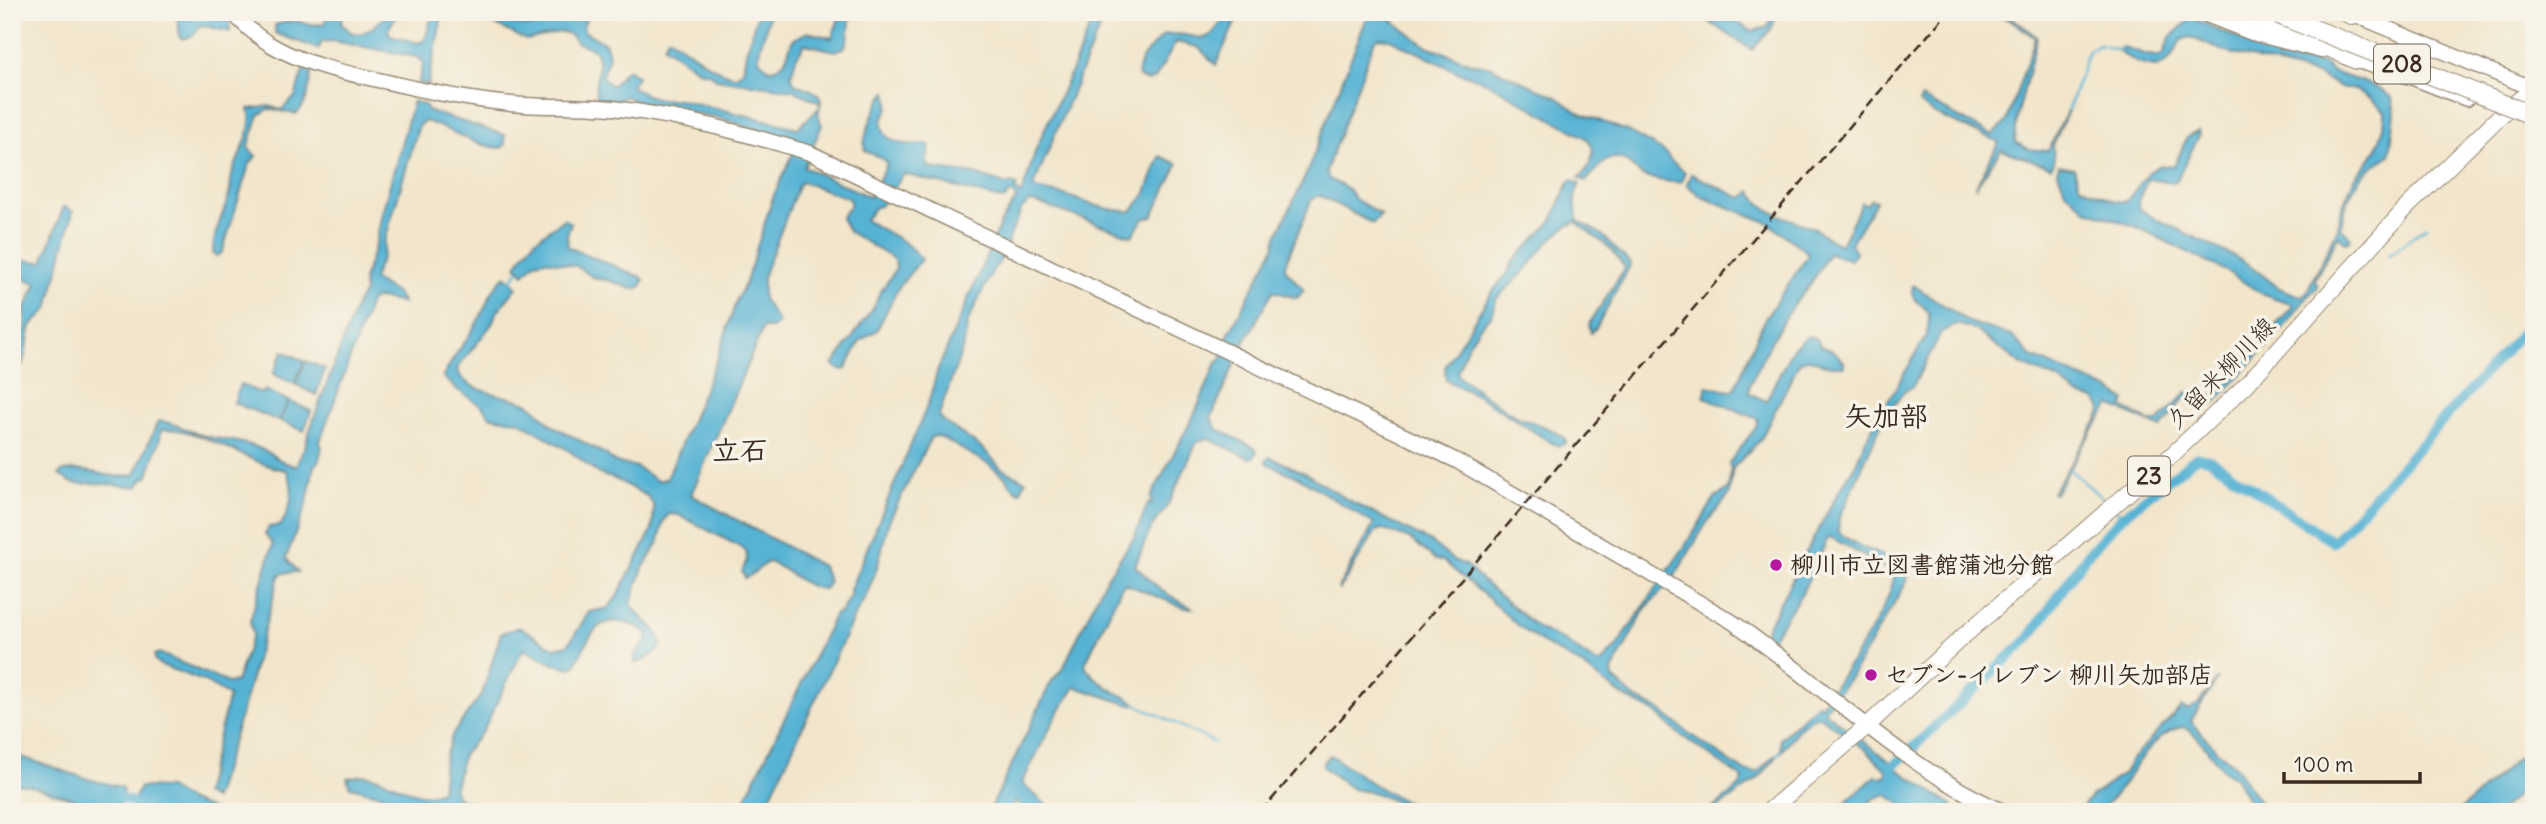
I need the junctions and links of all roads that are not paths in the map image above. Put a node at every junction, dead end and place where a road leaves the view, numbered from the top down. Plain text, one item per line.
1 (232, 12) edge
2 (2199, 12) edge
3 (2240, 12) edge
4 (2271, 12) edge
5 (2284, 12) edge
6 (2348, 13) edge
7 (2357, 60) junction
8 (2534, 88) edge
9 (2534, 110) edge
10 (2503, 113) junction
11 (2534, 116) edge
12 (2534, 122) edge
13 (1867, 726) junction
14 (1768, 812) edge
15 (2005, 812) edge

1 - 13 street
2 - 7 street
3 - 7 highway
4 - 11 highway, 208, bridge
5 - 9 highway, 208, bridge
6 - 8 street
7 - 10 street
8 - 10 main road, 久留米柳川線 / 23
10 - 12 street
10 - 13 main road, 久留米柳川線 / 23
13 - 14 main road, 久留米柳川線 / 23
13 - 15 street

